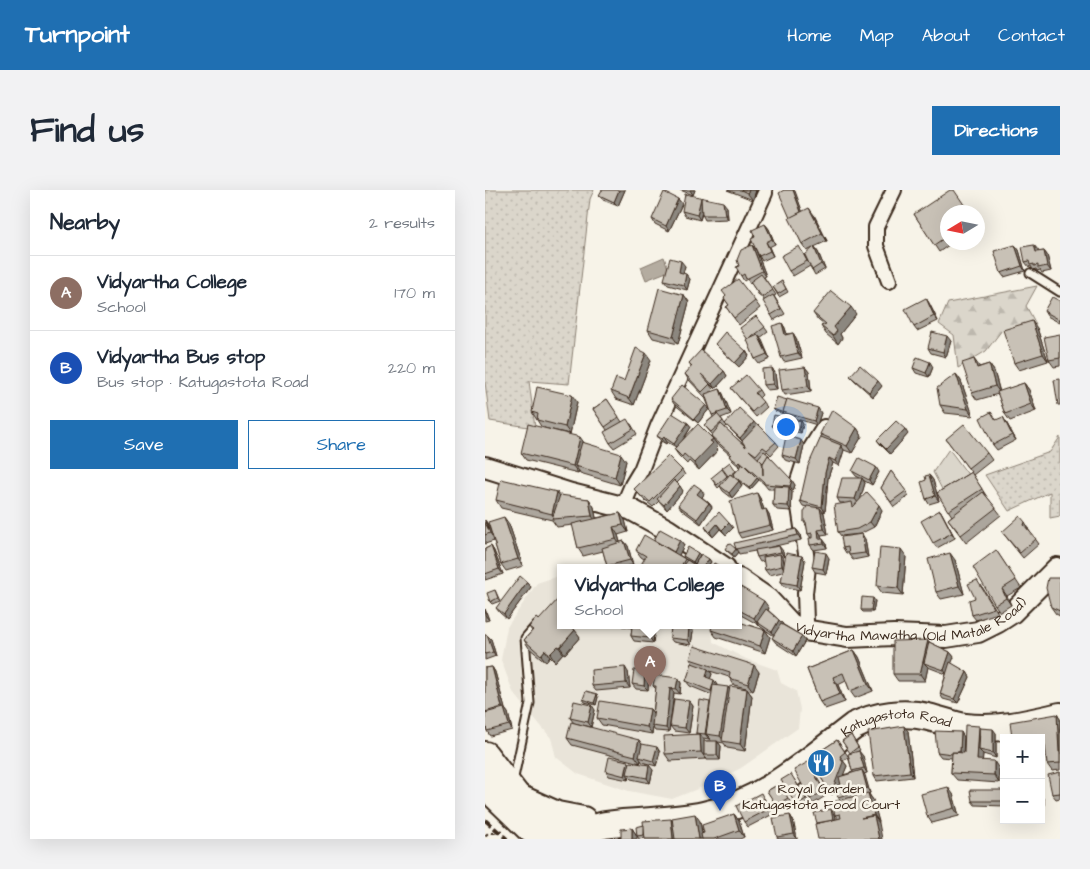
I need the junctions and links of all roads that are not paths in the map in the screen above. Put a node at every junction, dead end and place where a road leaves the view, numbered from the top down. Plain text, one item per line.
1 (894, 190) edge
2 (765, 194) dead end
3 (1029, 273) dead end
4 (889, 281) dead end
5 (1060, 292) edge
6 (824, 427) edge
7 (485, 466) edge
8 (623, 506) junction
9 (719, 564) edge
10 (1059, 568) edge
11 (742, 581) edge
12 (543, 618) edge
13 (804, 630) junction
14 (1060, 716) edge
15 (485, 755) edge
16 (485, 783) edge
17 (515, 794) junction
18 (605, 825) junction
19 (552, 831) junction

1 - 4 street
2 - 8 street
3 - 5 lane
6 - 13 street
7 - 8 street
8 - 9 street
10 - 13 street, Vidyartha Mawatha (Old Matale Road)
11 - 13 street, Vidyartha Mawatha (Old Matale Road)
12 - 17 lane
14 - 18 highway, Katugastota Road
15 - 17 highway, Katugastota Road
16 - 19 highway, Katugastota Road
17 - 18 highway, Katugastota Road
17 - 19 highway
18 - 19 highway, Katugastota Road

